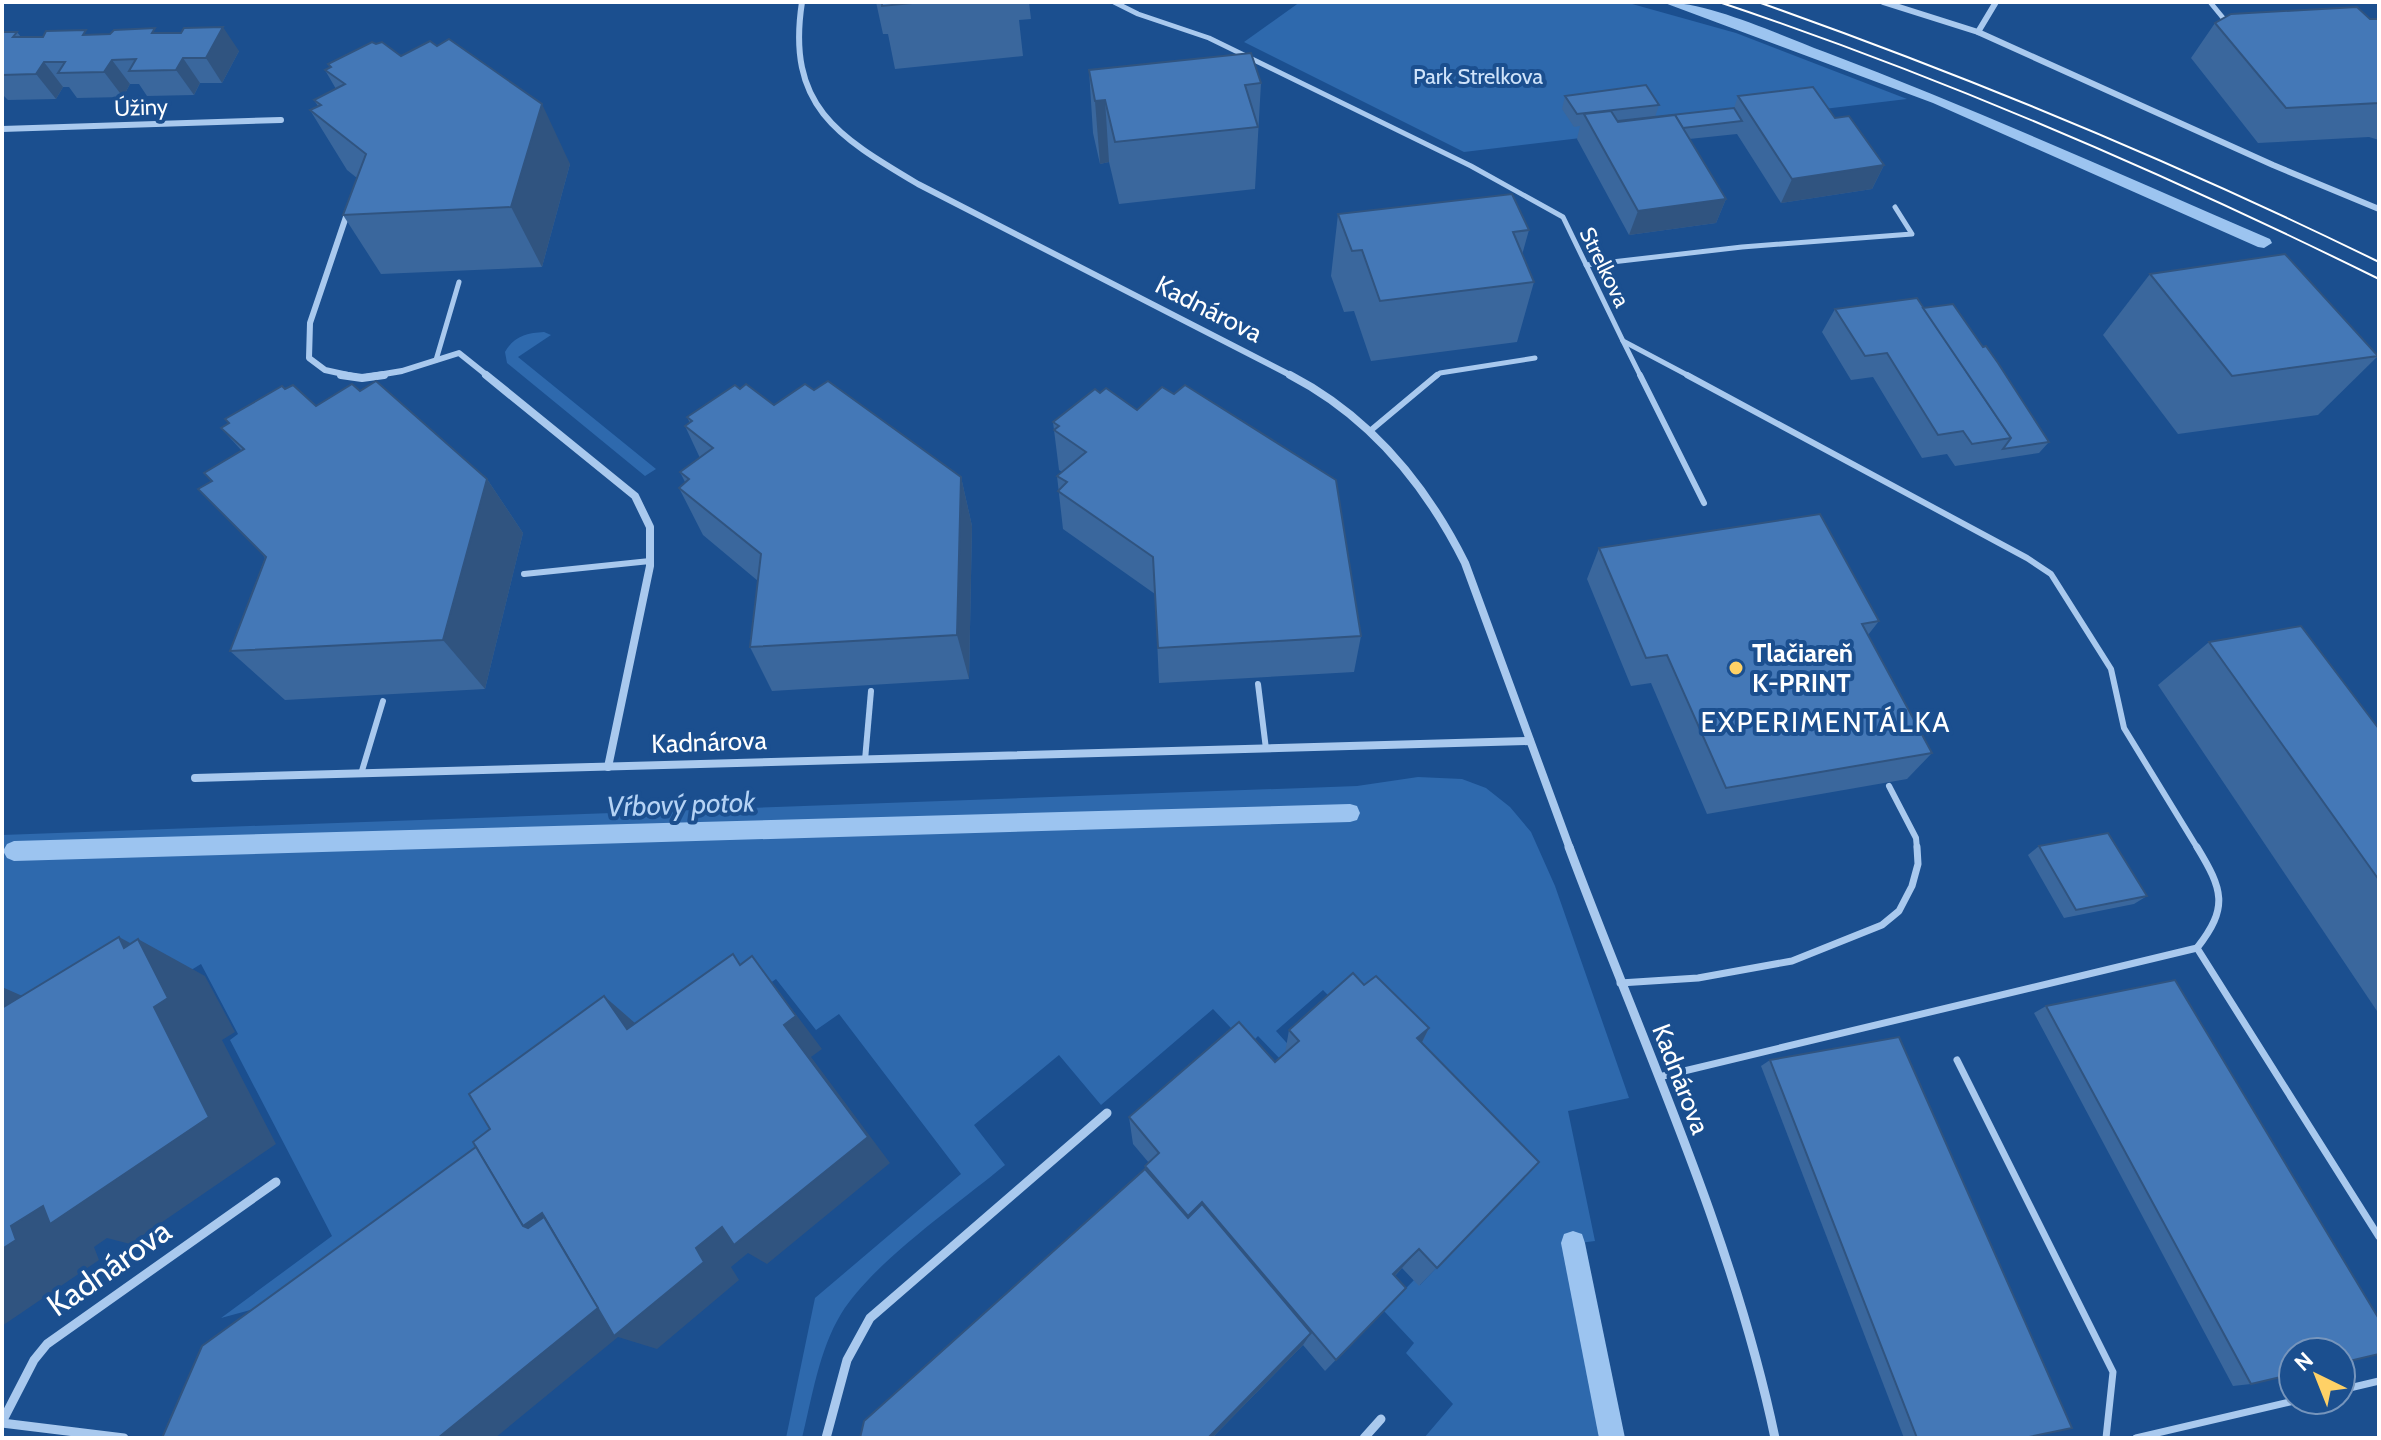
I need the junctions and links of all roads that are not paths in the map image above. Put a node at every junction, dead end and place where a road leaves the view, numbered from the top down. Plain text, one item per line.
1 (802, 2) edge
2 (1114, 2) edge
3 (1883, 2) edge
4 (1996, 2) edge
5 (2210, 2) edge
6 (2231, 29) edge
7 (1978, 32) junction
8 (281, 120) dead end
9 (2, 129) edge
10 (352, 198) edge
11 (1895, 207) dead end
12 (2379, 209) edge
13 (1586, 265) junction
14 (459, 282) edge
15 (1623, 341) junction
16 (1535, 358) dead end
17 (436, 360) junction
18 (1370, 431) junction
19 (1704, 503) dead end
20 (650, 561) junction
21 (524, 574) dead end
22 (1258, 684) edge
23 (871, 691) edge
24 (383, 701) edge
25 (1530, 741) junction
26 (1266, 749) junction
27 (865, 760) junction
28 (608, 767) junction
29 (361, 774) junction
30 (195, 778) dead end
31 (1889, 786) edge
32 (2197, 948) junction
33 (1620, 983) junction
34 (1957, 1060) dead end
35 (1658, 1078) junction
36 (1107, 1113) dead end
37 (276, 1182) dead end
38 (2379, 1237) edge
39 (2379, 1381) edge
40 (2357, 1386) edge
41 (2277, 1406) edge
42 (1381, 1419) dead end
43 (2, 1422) edge
44 (2169, 1435) edge
45 (124, 1438) edge
46 (826, 1438) edge
47 (1364, 1438) edge
48 (1775, 1438) edge
49 (2106, 1438) edge
50 (2136, 1438) edge

1 - 18 street, Kadnárova
2 - 13 lane, Strelkova
3 - 7 street
4 - 7 street
5 - 6 lane
7 - 12 street
8 - 9 street, Úžiny
10 - 17 street, Kadnárova
11 - 13 lane
13 - 15 lane, Strelkova
14 - 17 lane
15 - 19 lane
15 - 32 lane, Strelkova
16 - 18 lane
17 - 20 street, Kadnárova
18 - 25 street, Kadnárova
20 - 21 lane
20 - 28 street, Kadnárova
22 - 26 lane
23 - 27 lane
24 - 29 lane
25 - 26 street, Kadnárova
25 - 33 street, Kadnárova
26 - 27 street, Kadnárova
27 - 28 street, Kadnárova
28 - 29 street, Kadnárova
29 - 30 street, Kadnárova
31 - 33 lane
32 - 35 lane
32 - 38 lane
33 - 35 street, Kadnárova
34 - 49 lane
35 - 48 street, Kadnárova
36 - 46 street
37 - 43 street, Kadnárova
39 - 40 lane
41 - 44 lane
42 - 47 street
43 - 45 street, Kadnárova
44 - 50 lane

